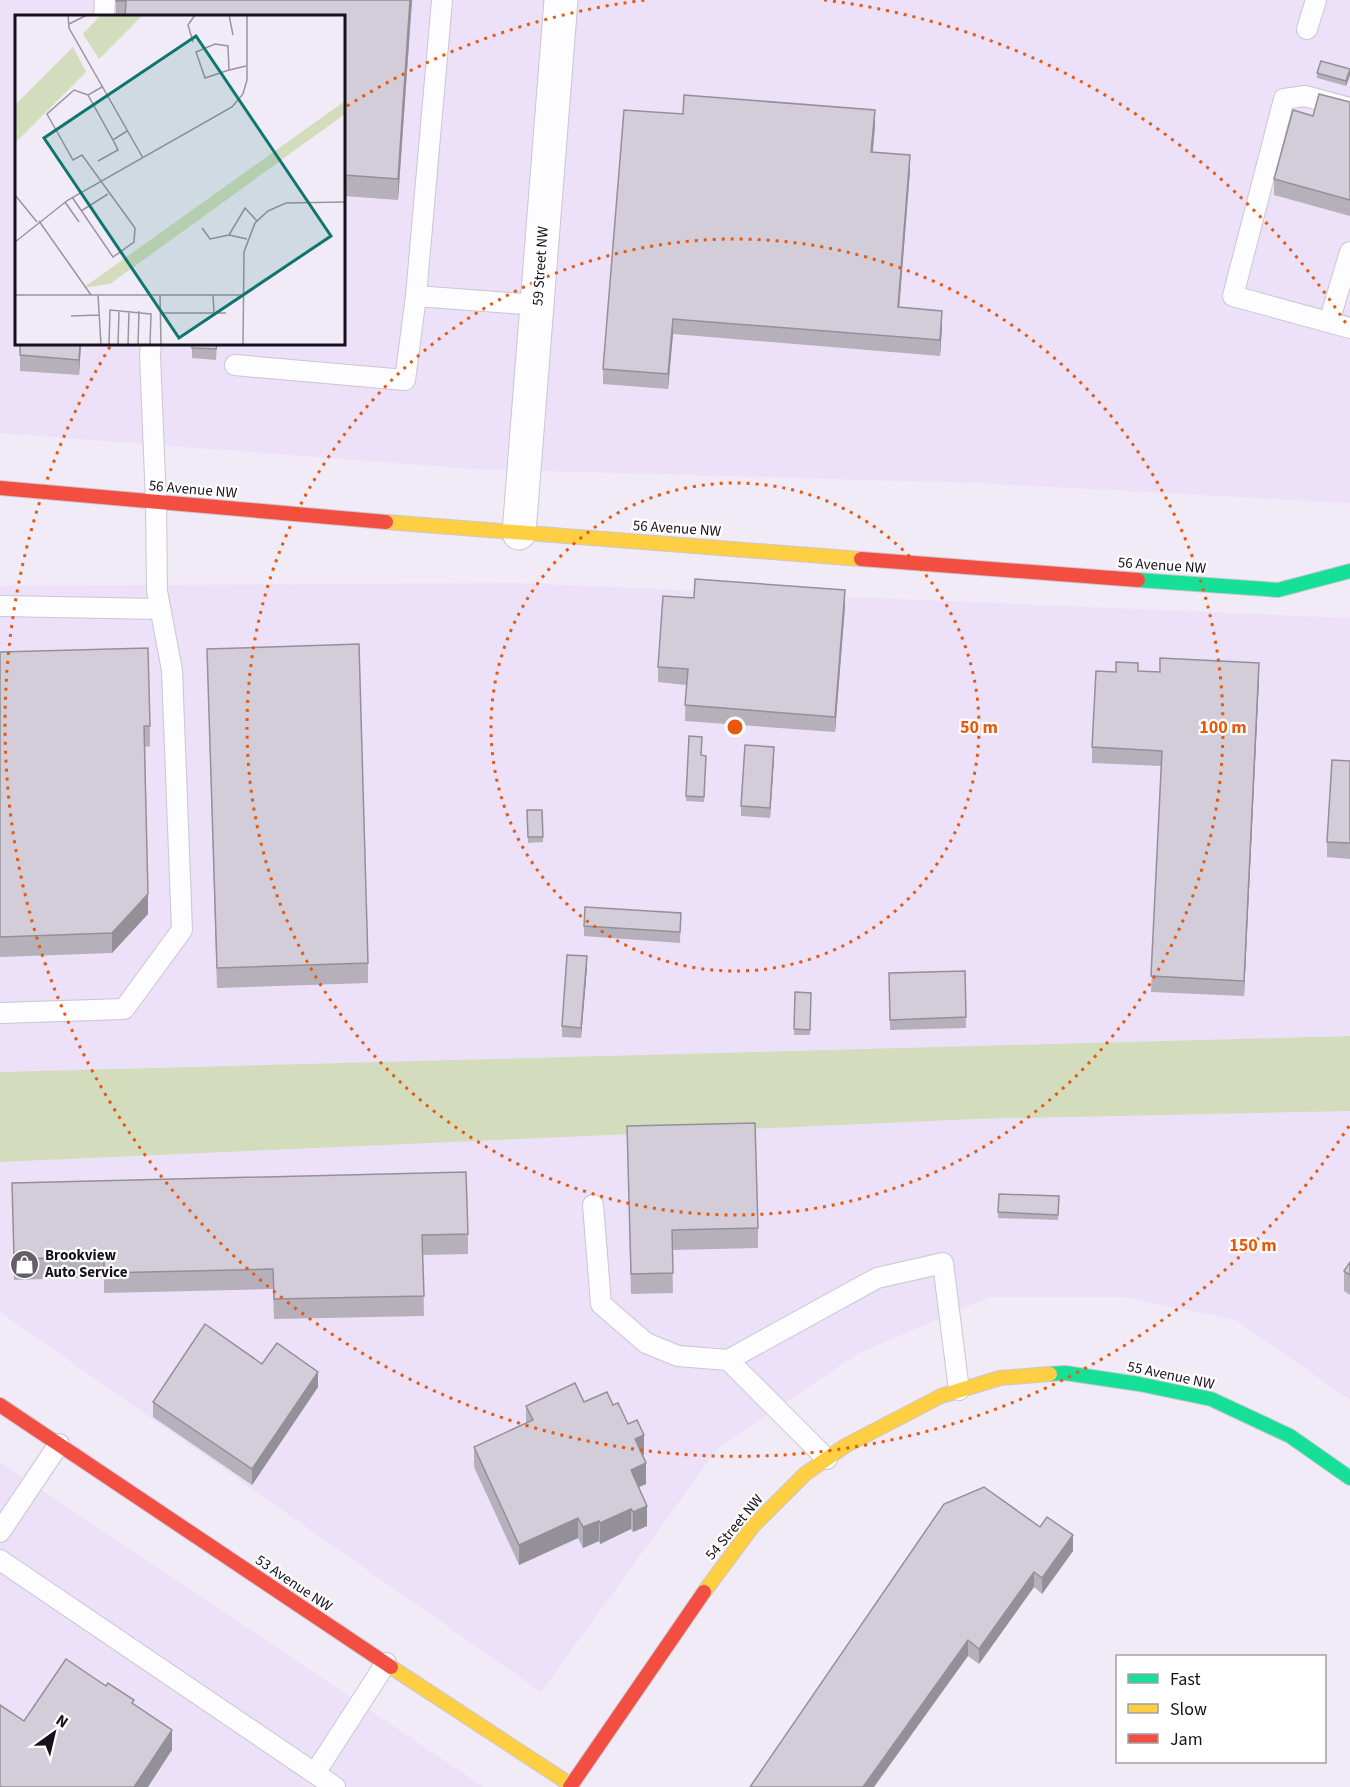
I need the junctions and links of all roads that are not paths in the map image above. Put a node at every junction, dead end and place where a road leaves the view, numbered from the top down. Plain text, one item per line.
1 (105, 0) edge
2 (442, 0) edge
3 (561, 0) edge
4 (1316, 0) edge
5 (104, 15) edge
6 (1306, 29) dead end
7 (1350, 108) edge
8 (1350, 252) edge
9 (416, 296) junction
10 (537, 305) junction
11 (1329, 322) junction
12 (1350, 328) edge
13 (151, 345) edge
14 (235, 365) dead end
15 (0, 488) edge
16 (156, 503) junction
17 (519, 532) junction
18 (1350, 571) edge
19 (0, 606) edge
20 (160, 609) junction
21 (0, 1013) edge
22 (592, 1205) dead end
23 (728, 1360) junction
24 (1000, 1378) joint
25 (959, 1390) junction
26 (0, 1405) edge
27 (59, 1444) junction
28 (827, 1459) junction
29 (1350, 1478) edge
30 (0, 1532) edge
31 (0, 1560) edge
32 (386, 1664) junction
33 (315, 1773) junction
34 (571, 1786) edge
35 (335, 1787) edge

1 - 5 lane
2 - 9 lane
3 - 10 street, 59 Street NW
4 - 6 lane
7 - 11 lane
8 - 11 lane
9 - 10 lane
9 - 14 lane
10 - 17 street, 59 Street NW
11 - 12 lane
13 - 16 lane
15 - 16 street, 56 Avenue NW
16 - 17 street, 56 Avenue NW
16 - 20 lane
17 - 18 street, 56 Avenue NW
19 - 20 lane
20 - 21 lane
22 - 23 lane
23 - 25 lane
23 - 28 lane
24 - 25 street, 54 Street NW
24 - 29 street, 55 Avenue NW
25 - 28 street, 54 Street NW
26 - 27 street, 53 Avenue NW
27 - 30 lane
27 - 32 street, 53 Avenue NW
28 - 34 street, 54 Street NW
31 - 33 lane
32 - 33 lane
32 - 34 street, 53 Avenue NW
33 - 35 lane

